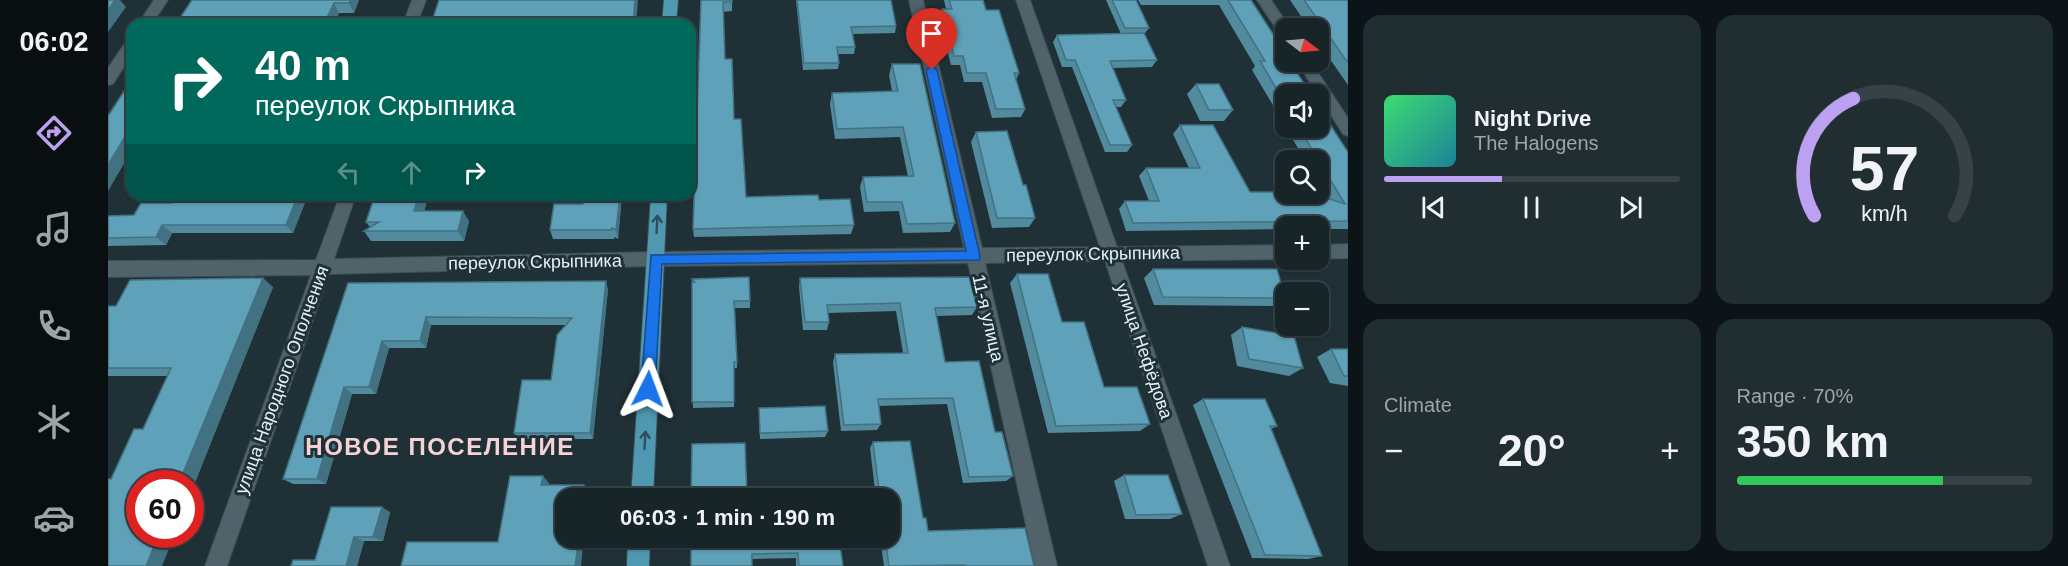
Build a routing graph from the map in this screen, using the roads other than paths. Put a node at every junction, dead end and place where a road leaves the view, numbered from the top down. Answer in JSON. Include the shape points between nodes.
{"nodes":[{"id":1,"x":161,"y":0,"type":"edge"},
{"id":2,"x":419,"y":0,"type":"edge"},
{"id":3,"x":670,"y":0,"type":"edge"},
{"id":4,"x":916,"y":0,"type":"edge"},
{"id":5,"x":1023,"y":0,"type":"edge"},
{"id":6,"x":1264,"y":0,"type":"edge"},
{"id":7,"x":149,"y":18,"type":"edge"},
{"id":8,"x":412,"y":18,"type":"edge"},
{"id":9,"x":669,"y":18,"type":"edge"},
{"id":10,"x":1276,"y":18,"type":"edge"},
{"id":11,"x":126,"y":52,"type":"edge"},
{"id":12,"x":1310,"y":72,"type":"edge"},
{"id":13,"x":108,"y":80,"type":"edge"},
{"id":14,"x":1348,"y":130,"type":"edge"},
{"id":15,"x":346,"y":201,"type":"edge"},
{"id":16,"x":659,"y":201,"type":"edge"},
{"id":17,"x":1348,"y":251,"type":"edge"},
{"id":18,"x":1275,"y":252,"type":"edge"},
{"id":19,"x":1329,"y":252,"type":"edge"},
{"id":20,"x":1110,"y":254,"type":"junction"},
{"id":21,"x":974,"y":256,"type":"junction"},
{"id":22,"x":656,"y":259,"type":"junction"},
{"id":23,"x":322,"y":267,"type":"junction"},
{"id":24,"x":108,"y":269,"type":"edge"},
{"id":25,"x":643,"y":488,"type":"edge"},
{"id":26,"x":639,"y":548,"type":"edge"},
{"id":27,"x":216,"y":566,"type":"edge"},
{"id":28,"x":638,"y":566,"type":"edge"},
{"id":29,"x":1046,"y":566,"type":"edge"},
{"id":30,"x":1219,"y":566,"type":"edge"}],
"edges":[{"from":1,"to":7,"type":"street"},
{"from":2,"to":8,"type":"street"},
{"from":3,"to":9,"type":"main road"},
{"from":4,"to":21,"type":"street","name":"11-я улица"},
{"from":5,"to":20,"type":"street","name":"улица Нефёдова"},
{"from":6,"to":10,"type":"street"},
{"from":11,"to":13,"type":"street"},
{"from":12,"to":14,"type":"street"},
{"from":15,"to":23,"type":"street","name":"улица Народного Ополчения"},
{"from":22,"to":16,"type":"main road","one_way":true},
{"from":17,"to":19,"type":"street"},
{"from":18,"to":20,"type":"street","name":"переулок Скрыпника"},
{"from":20,"to":21,"type":"street","name":"переулок Скрыпника"},
{"from":20,"to":30,"type":"street","name":"улица Нефёдова"},
{"from":21,"to":22,"type":"street","name":"переулок Скрыпника"},
{"from":21,"to":29,"type":"street","name":"11-я улица"},
{"from":22,"to":23,"type":"street","name":"переулок Скрыпника"},
{"from":25,"to":22,"type":"main road","one_way":true},
{"from":23,"to":24,"type":"street","name":"переулок Скрыпника"},
{"from":23,"to":27,"type":"street","name":"улица Народного Ополчения"},
{"from":26,"to":28,"type":"main road"}]}
